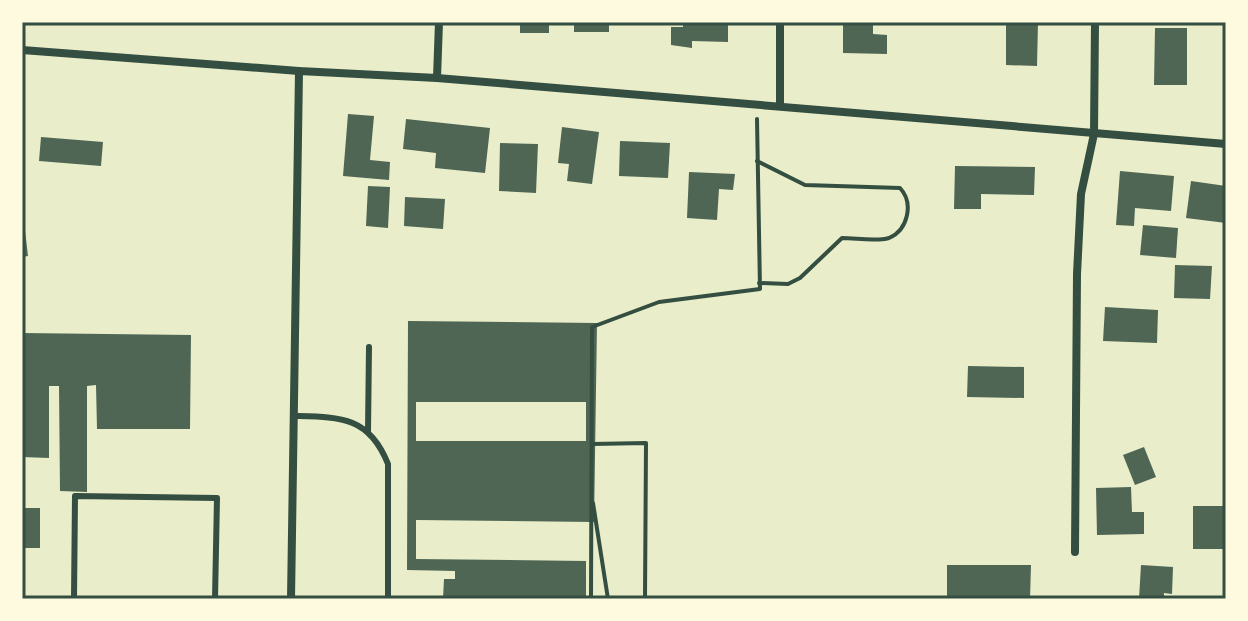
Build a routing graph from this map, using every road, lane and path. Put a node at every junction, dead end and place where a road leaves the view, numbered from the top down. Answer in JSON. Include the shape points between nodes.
{"nodes":[{"id":1,"x":439,"y":22,"type":"edge"},
{"id":2,"x":780,"y":22,"type":"edge"},
{"id":3,"x":1095,"y":22,"type":"edge"},
{"id":4,"x":22,"y":50,"type":"edge"},
{"id":5,"x":299,"y":71,"type":"junction"},
{"id":6,"x":437,"y":78,"type":"junction"},
{"id":7,"x":756,"y":104,"type":"junction"},
{"id":8,"x":780,"y":106,"type":"junction"},
{"id":9,"x":1094,"y":134,"type":"junction"},
{"id":10,"x":1226,"y":144,"type":"edge"},
{"id":11,"x":757,"y":161,"type":"junction"},
{"id":12,"x":759,"y":283,"type":"junction"},
{"id":13,"x":369,"y":347,"type":"dead end"},
{"id":14,"x":294,"y":416,"type":"junction"},
{"id":15,"x":368,"y":431,"type":"junction"},
{"id":16,"x":591,"y":444,"type":"junction"},
{"id":17,"x":591,"y":488,"type":"junction"},
{"id":18,"x":1075,"y":552,"type":"dead end"},
{"id":19,"x":22,"y":560,"type":"edge"},
{"id":20,"x":22,"y":570,"type":"edge"},
{"id":21,"x":74,"y":599,"type":"edge"},
{"id":22,"x":215,"y":599,"type":"edge"},
{"id":23,"x":291,"y":599,"type":"edge"},
{"id":24,"x":388,"y":599,"type":"edge"},
{"id":25,"x":591,"y":599,"type":"edge"},
{"id":26,"x":608,"y":599,"type":"edge"},
{"id":27,"x":645,"y":599,"type":"edge"}],
"edges":[{"from":1,"to":6,"type":"street"},
{"from":2,"to":8,"type":"street"},
{"from":3,"to":9,"type":"street"},
{"from":4,"to":5,"type":"street"},
{"from":5,"to":6,"type":"street"},
{"from":5,"to":14,"type":"street"},
{"from":6,"to":7,"type":"street"},
{"from":7,"to":8,"type":"street"},
{"from":7,"to":11,"type":"path"},
{"from":8,"to":9,"type":"street"},
{"from":9,"to":10,"type":"street"},
{"from":9,"to":18,"type":"street","via":[[1081,194],[1077,274]]},
{"from":11,"to":12,"type":"path"},
{"from":11,"to":12,"type":"path","via":[[805,185],[900,188],[908,215],[887,239],[842,238],[800,278],[788,284]]},
{"from":12,"to":16,"type":"path","via":[[760,289],[748,292],[659,302],[592,327]]},
{"from":13,"to":15,"type":"lane"},
{"from":14,"to":15,"type":"lane","via":[[332,417]]},
{"from":14,"to":23,"type":"street"},
{"from":15,"to":24,"type":"lane","via":[[388,464]]},
{"from":16,"to":17,"type":"path"},
{"from":16,"to":27,"type":"path","via":[[646,443]]},
{"from":17,"to":25,"type":"path"},
{"from":17,"to":26,"type":"path"},
{"from":19,"to":20,"type":"lane"},
{"from":21,"to":22,"type":"lane","via":[[75,496],[217,498]]}]}
